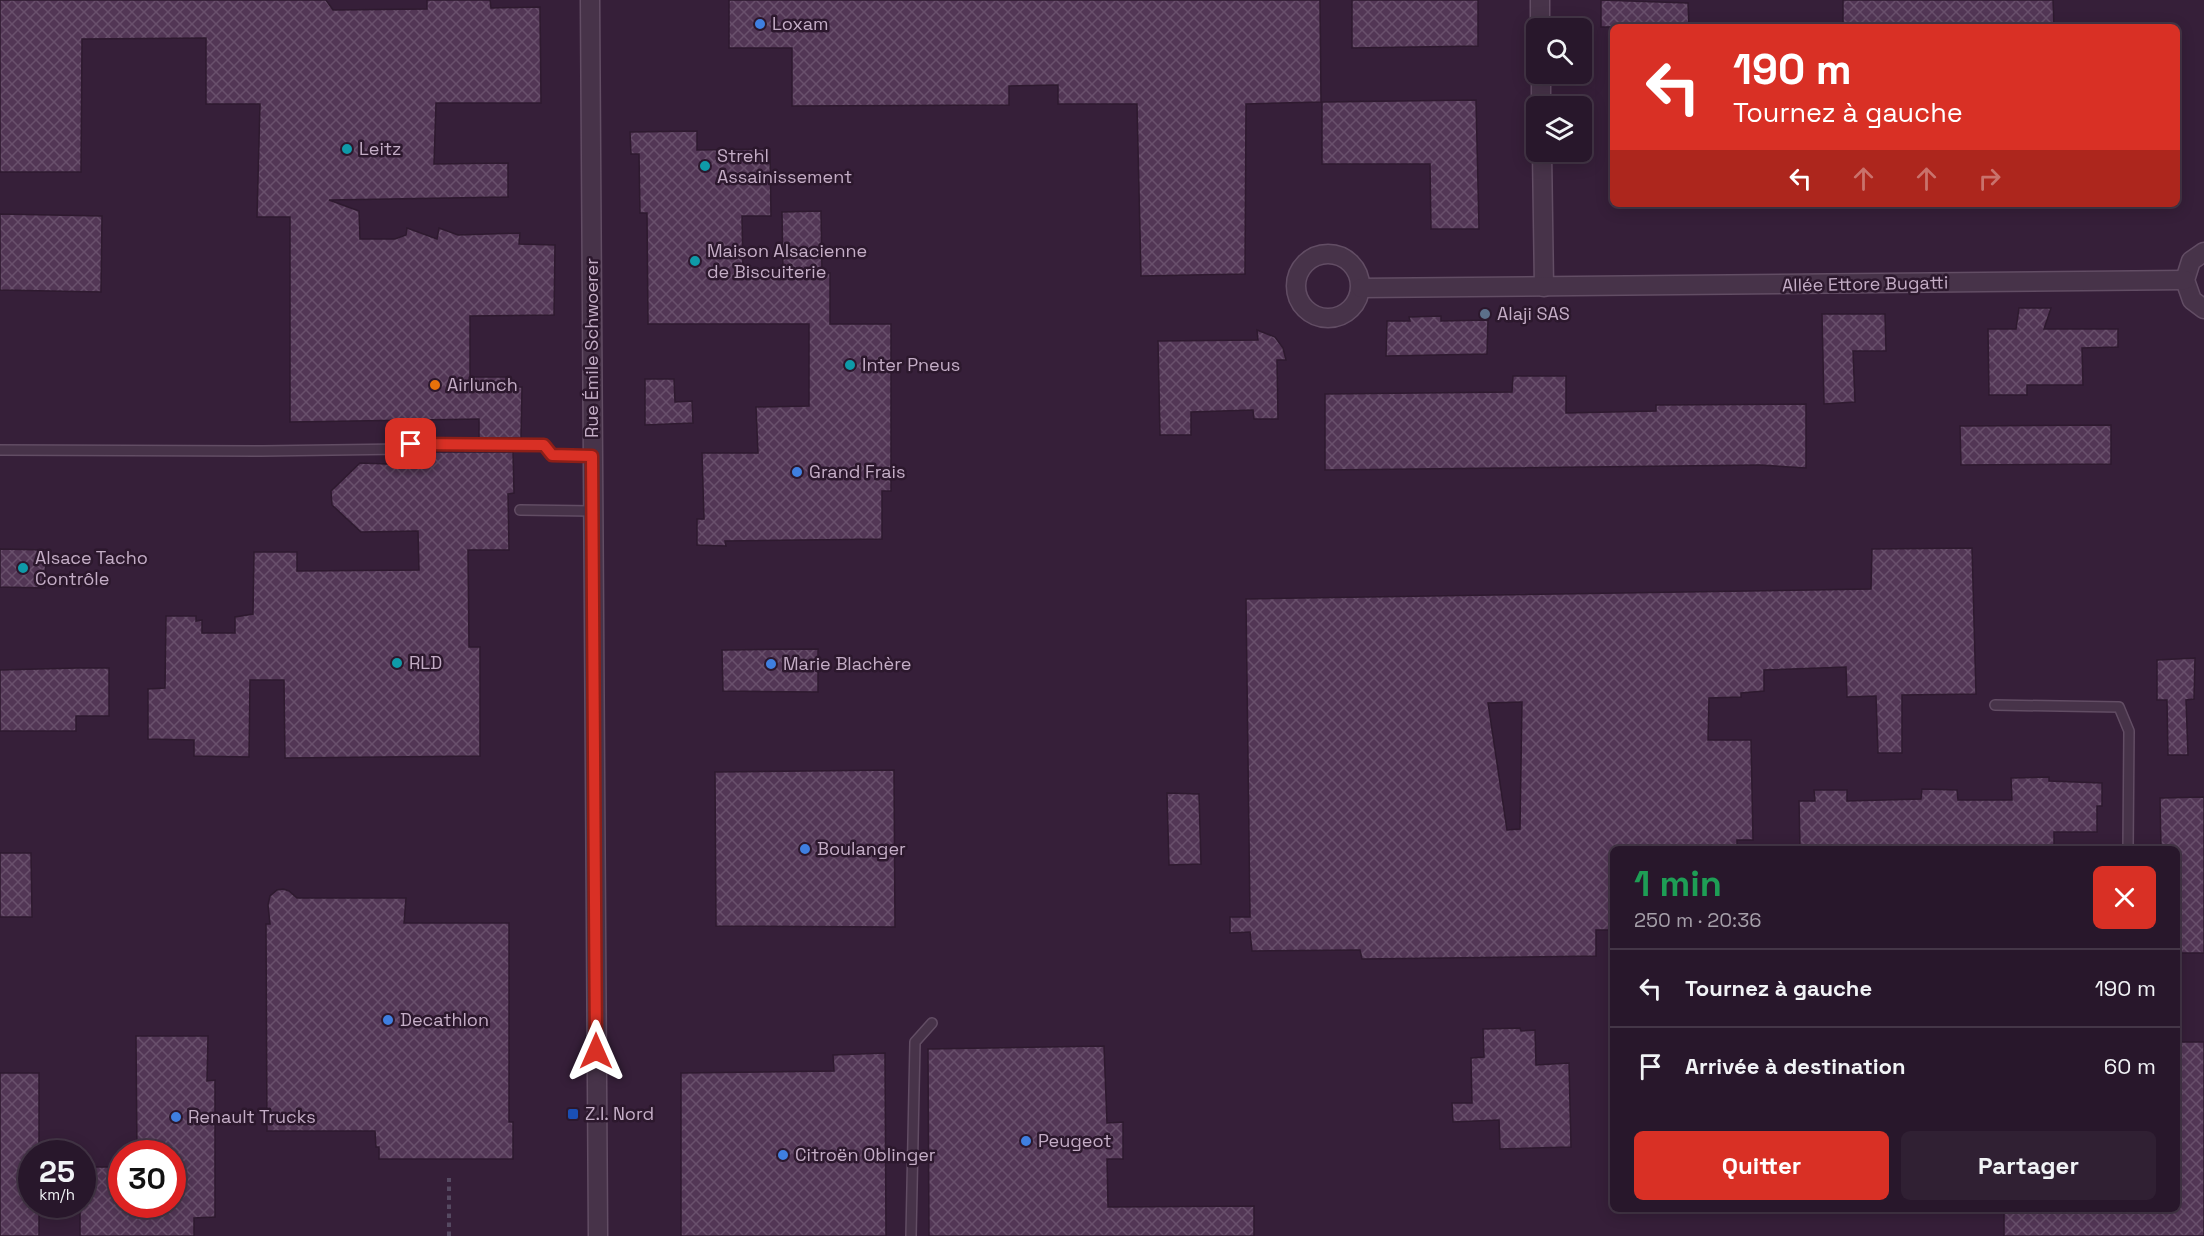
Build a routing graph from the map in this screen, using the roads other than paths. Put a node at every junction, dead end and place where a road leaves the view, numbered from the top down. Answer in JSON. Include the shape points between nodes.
{"nodes":[{"id":1,"x":590,"y":0,"type":"edge"},
{"id":2,"x":1540,"y":0,"type":"edge"},
{"id":3,"x":1540,"y":18,"type":"edge"},
{"id":4,"x":1542,"y":162,"type":"edge"},
{"id":5,"x":2204,"y":252,"type":"edge"},
{"id":6,"x":2185,"y":280,"type":"junction"},
{"id":7,"x":1544,"y":287,"type":"junction"},
{"id":8,"x":1361,"y":288,"type":"dead end"},
{"id":9,"x":2204,"y":309,"type":"edge"},
{"id":10,"x":0,"y":450,"type":"edge"},
{"id":11,"x":592,"y":456,"type":"junction"},
{"id":12,"x":520,"y":510,"type":"dead end"},
{"id":13,"x":593,"y":511,"type":"junction"},
{"id":14,"x":1995,"y":705,"type":"dead end"},
{"id":15,"x":2128,"y":846,"type":"edge"},
{"id":16,"x":932,"y":1023,"type":"dead end"},
{"id":17,"x":598,"y":1236,"type":"edge"},
{"id":18,"x":911,"y":1236,"type":"edge"}],
"edges":[{"from":1,"to":11,"type":"street","name":"Rue Émile Schwoerer"},
{"from":2,"to":3,"type":"street"},
{"from":4,"to":7,"type":"street"},
{"from":5,"to":6,"type":"street","via":[[2192,261]]},
{"from":6,"to":7,"type":"street","name":"Allée Ettore Bugatti"},
{"from":6,"to":9,"type":"street","via":[[2192,300]]},
{"from":7,"to":8,"type":"street","name":"Allée Ettore Bugatti"},
{"from":10,"to":11,"type":"lane","via":[[262,451],[404,449],[411,444],[544,445],[552,455]]},
{"from":11,"to":13,"type":"street","name":"Rue Émile Schwoerer"},
{"from":12,"to":13,"type":"lane"},
{"from":13,"to":17,"type":"street","name":"Rue Émile Schwoerer"},
{"from":14,"to":15,"type":"lane","via":[[2119,707],[2129,731]]},
{"from":16,"to":18,"type":"lane","via":[[915,1042]]}]}
